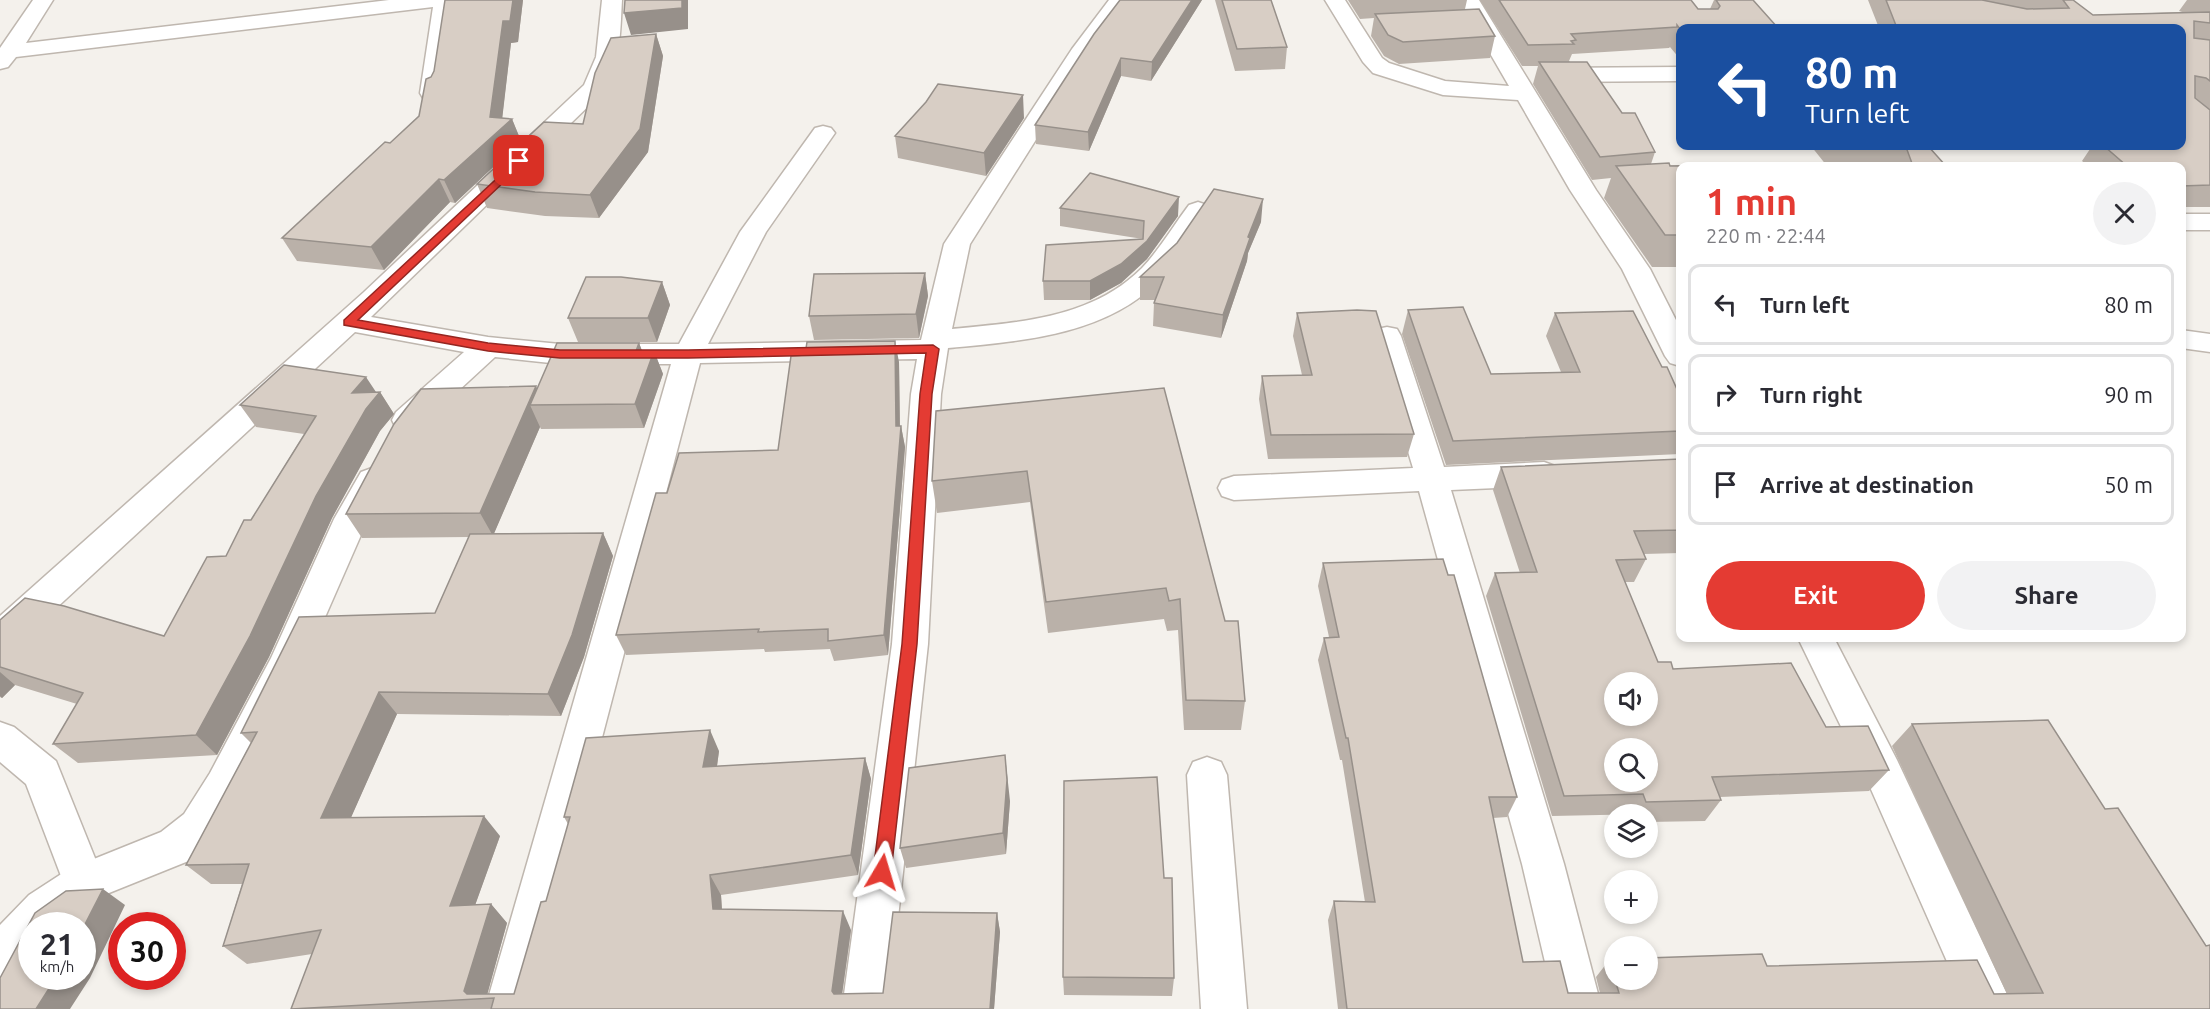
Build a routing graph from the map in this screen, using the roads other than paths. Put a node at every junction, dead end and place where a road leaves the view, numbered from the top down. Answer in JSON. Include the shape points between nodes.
{"nodes":[{"id":1,"x":43,"y":0,"type":"edge"},
{"id":2,"x":443,"y":0,"type":"edge"},
{"id":3,"x":612,"y":0,"type":"edge"},
{"id":4,"x":1120,"y":0,"type":"edge"},
{"id":5,"x":1335,"y":0,"type":"edge"},
{"id":6,"x":1470,"y":15,"type":"edge"},
{"id":7,"x":1376,"y":27,"type":"edge"},
{"id":8,"x":1352,"y":28,"type":"junction"},
{"id":9,"x":4,"y":49,"type":"edge"},
{"id":10,"x":1676,"y":74,"type":"edge"},
{"id":11,"x":1519,"y":85,"type":"junction"},
{"id":12,"x":430,"y":93,"type":"edge"},
{"id":13,"x":823,"y":133,"type":"dead end"},
{"id":14,"x":1198,"y":210,"type":"edge"},
{"id":15,"x":2186,"y":222,"type":"edge"},
{"id":16,"x":2210,"y":222,"type":"edge"},
{"id":17,"x":348,"y":322,"type":"junction"},
{"id":18,"x":1388,"y":336,"type":"dead end"},
{"id":19,"x":2186,"y":340,"type":"edge"},
{"id":20,"x":2210,"y":343,"type":"edge"},
{"id":21,"x":934,"y":344,"type":"junction"},
{"id":22,"x":488,"y":347,"type":"junction"},
{"id":23,"x":1676,"y":348,"type":"edge"},
{"id":24,"x":688,"y":354,"type":"junction"},
{"id":25,"x":1574,"y":473,"type":"edge"},
{"id":26,"x":1432,"y":479,"type":"junction"},
{"id":27,"x":1234,"y":488,"type":"dead end"},
{"id":28,"x":0,"y":638,"type":"edge"},
{"id":29,"x":1818,"y":642,"type":"edge"},
{"id":30,"x":0,"y":739,"type":"edge"},
{"id":31,"x":1207,"y":775,"type":"dead end"},
{"id":32,"x":84,"y":883,"type":"junction"},
{"id":33,"x":0,"y":957,"type":"edge"},
{"id":34,"x":508,"y":1009,"type":"edge"},
{"id":35,"x":865,"y":1009,"type":"edge"},
{"id":36,"x":1224,"y":1009,"type":"edge"},
{"id":37,"x":1579,"y":1009,"type":"edge"},
{"id":38,"x":1991,"y":1009,"type":"edge"}],
"edges":[{"from":1,"to":9,"type":"street"},
{"from":2,"to":9,"type":"street"},
{"from":2,"to":12,"type":"street"},
{"from":3,"to":17,"type":"street","via":[[607,63],[593,89]]},
{"from":4,"to":21,"type":"street","via":[[1083,49],[957,244]]},
{"from":5,"to":8,"type":"street"},
{"from":6,"to":11,"type":"street"},
{"from":7,"to":8,"type":"street"},
{"from":8,"to":11,"type":"street","via":[[1374,62],[1392,73],[1461,91]]},
{"from":10,"to":11,"type":"street"},
{"from":11,"to":23,"type":"street","via":[[1594,189]]},
{"from":13,"to":24,"type":"street","via":[[753,232]]},
{"from":14,"to":21,"type":"street","via":[[1149,277],[1106,309],[1047,325]]},
{"from":15,"to":16,"type":"street"},
{"from":17,"to":22,"type":"street"},
{"from":17,"to":28,"type":"street"},
{"from":18,"to":26,"type":"street"},
{"from":19,"to":20,"type":"street"},
{"from":21,"to":24,"type":"street"},
{"from":21,"to":35,"type":"street","via":[[926,394],[910,644]]},
{"from":22,"to":24,"type":"street","via":[[560,354]]},
{"from":22,"to":32,"type":"street","via":[[419,407],[393,440],[351,519],[287,663],[224,786],[198,827],[176,846]]},
{"from":24,"to":34,"type":"street"},
{"from":25,"to":26,"type":"street"},
{"from":26,"to":27,"type":"street"},
{"from":26,"to":37,"type":"street","via":[[1543,864]]},
{"from":29,"to":38,"type":"street","via":[[1883,772]]},
{"from":30,"to":32,"type":"street","via":[[42,773]]},
{"from":31,"to":36,"type":"street"},
{"from":32,"to":33,"type":"street","via":[[44,910]]}]}
